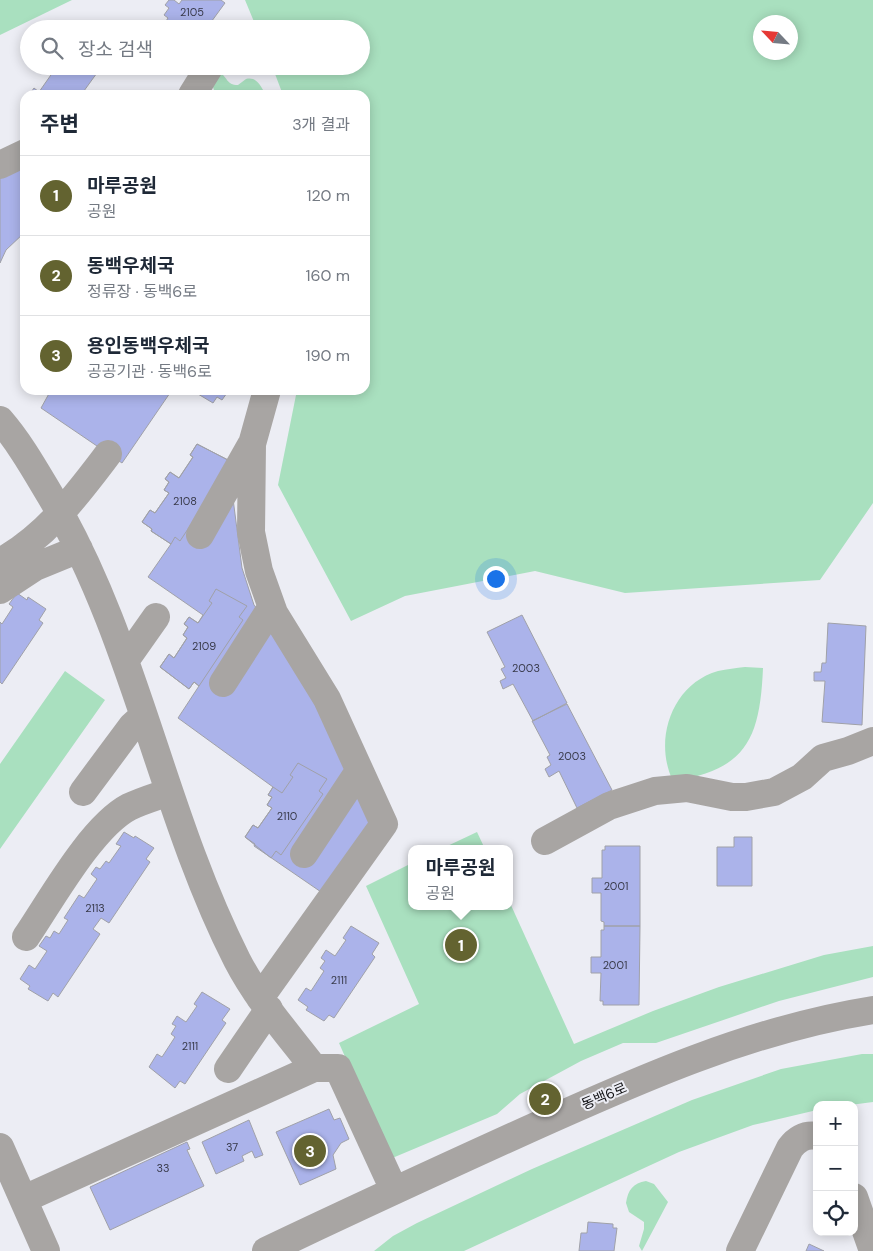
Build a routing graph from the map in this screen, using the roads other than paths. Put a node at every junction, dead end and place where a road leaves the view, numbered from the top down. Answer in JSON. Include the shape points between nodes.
{"nodes":[{"id":1,"x":204,"y":75,"type":"edge"},
{"id":2,"x":195,"y":90,"type":"edge"},
{"id":3,"x":20,"y":155,"type":"edge"},
{"id":4,"x":0,"y":165,"type":"edge"},
{"id":5,"x":266,"y":395,"type":"edge"},
{"id":6,"x":5,"y":432,"type":"edge"},
{"id":7,"x":252,"y":444,"type":"junction"},
{"id":8,"x":108,"y":454,"type":"dead end"},
{"id":9,"x":62,"y":514,"type":"junction"},
{"id":10,"x":200,"y":536,"type":"dead end"},
{"id":11,"x":79,"y":549,"type":"junction"},
{"id":12,"x":0,"y":562,"type":"edge"},
{"id":13,"x":0,"y":590,"type":"edge"},
{"id":14,"x":272,"y":608,"type":"junction"},
{"id":15,"x":156,"y":617,"type":"dead end"},
{"id":16,"x":126,"y":661,"type":"junction"},
{"id":17,"x":223,"y":683,"type":"dead end"},
{"id":18,"x":143,"y":716,"type":"junction"},
{"id":19,"x":873,"y":741,"type":"edge"},
{"id":20,"x":359,"y":771,"type":"junction"},
{"id":21,"x":83,"y":792,"type":"dead end"},
{"id":22,"x":168,"y":792,"type":"junction"},
{"id":23,"x":546,"y":841,"type":"dead end"},
{"id":24,"x":304,"y":854,"type":"dead end"},
{"id":25,"x":26,"y":937,"type":"dead end"},
{"id":26,"x":264,"y":1003,"type":"junction"},
{"id":27,"x":873,"y":1010,"type":"edge"},
{"id":28,"x":314,"y":1068,"type":"junction"},
{"id":29,"x":228,"y":1070,"type":"dead end"},
{"id":30,"x":813,"y":1136,"type":"edge"},
{"id":31,"x":0,"y":1147,"type":"edge"},
{"id":32,"x":394,"y":1190,"type":"junction"},
{"id":33,"x":24,"y":1199,"type":"junction"},
{"id":34,"x":858,"y":1209,"type":"edge"},
{"id":35,"x":46,"y":1251,"type":"edge"},
{"id":36,"x":266,"y":1251,"type":"edge"},
{"id":37,"x":740,"y":1251,"type":"edge"},
{"id":38,"x":873,"y":1251,"type":"edge"}],
"edges":[{"from":1,"to":2,"type":"street"},
{"from":3,"to":4,"type":"street"},
{"from":5,"to":7,"type":"street"},
{"from":6,"to":9,"type":"street"},
{"from":7,"to":10,"type":"street"},
{"from":7,"to":14,"type":"street","via":[[253,549]]},
{"from":8,"to":9,"type":"street"},
{"from":9,"to":11,"type":"street"},
{"from":9,"to":12,"type":"street"},
{"from":11,"to":13,"type":"street","via":[[35,567]]},
{"from":11,"to":16,"type":"street"},
{"from":14,"to":17,"type":"street"},
{"from":14,"to":20,"type":"street","via":[[327,699]]},
{"from":15,"to":16,"type":"street"},
{"from":16,"to":18,"type":"street"},
{"from":18,"to":21,"type":"street"},
{"from":18,"to":22,"type":"street"},
{"from":19,"to":23,"type":"street","via":[[823,758],[802,777],[774,792],[732,798],[687,788],[655,791],[609,806]]},
{"from":20,"to":24,"type":"street"},
{"from":20,"to":26,"type":"street","via":[[384,824]]},
{"from":22,"to":25,"type":"street","via":[[114,817],[87,847]]},
{"from":22,"to":26,"type":"street","via":[[224,932],[238,962]]},
{"from":26,"to":28,"type":"street"},
{"from":26,"to":29,"type":"street"},
{"from":27,"to":32,"type":"street","name":"동백6로","via":[[763,1035],[682,1063]]},
{"from":28,"to":32,"type":"street","via":[[338,1068]]},
{"from":28,"to":33,"type":"street"},
{"from":30,"to":37,"type":"street","via":[[796,1141],[790,1148]]},
{"from":31,"to":33,"type":"street"},
{"from":32,"to":36,"type":"street","name":"동백6로"},
{"from":33,"to":35,"type":"street"},
{"from":34,"to":38,"type":"street"}]}
